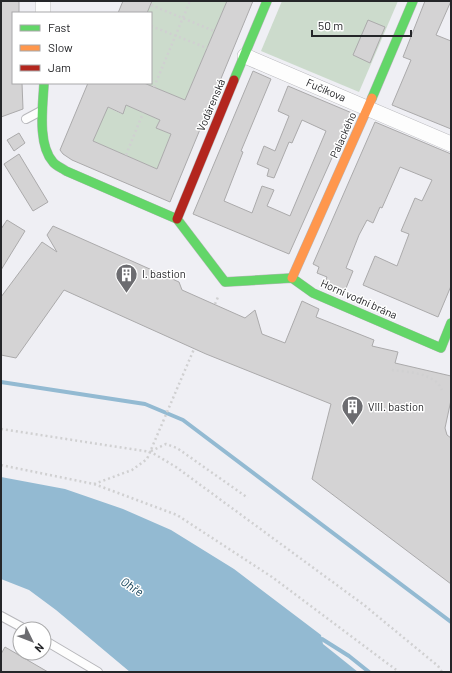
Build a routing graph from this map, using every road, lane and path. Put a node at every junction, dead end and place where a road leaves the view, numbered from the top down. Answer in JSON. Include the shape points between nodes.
{"nodes":[{"id":1,"x":43,"y":1,"type":"edge"},
{"id":2,"x":190,"y":1,"type":"edge"},
{"id":3,"x":267,"y":1,"type":"edge"},
{"id":4,"x":413,"y":1,"type":"edge"},
{"id":5,"x":150,"y":5,"type":"dead end"},
{"id":6,"x":43,"y":12,"type":"edge"},
{"id":7,"x":183,"y":18,"type":"junction"},
{"id":8,"x":152,"y":26,"type":"edge"},
{"id":9,"x":214,"y":31,"type":"dead end"},
{"id":10,"x":176,"y":36,"type":"junction"},
{"id":11,"x":207,"y":48,"type":"dead end"},
{"id":12,"x":245,"y":56,"type":"junction"},
{"id":13,"x":44,"y":84,"type":"edge"},
{"id":14,"x":154,"y":87,"type":"dead end"},
{"id":15,"x":368,"y":108,"type":"junction"},
{"id":16,"x":44,"y":110,"type":"junction"},
{"id":17,"x":143,"y":112,"type":"dead end"},
{"id":18,"x":26,"y":119,"type":"dead end"},
{"id":19,"x":451,"y":144,"type":"edge"},
{"id":20,"x":126,"y":155,"type":"dead end"},
{"id":21,"x":177,"y":219,"type":"junction"},
{"id":22,"x":292,"y":278,"type":"junction"},
{"id":23,"x":451,"y":323,"type":"edge"},
{"id":24,"x":194,"y":349,"type":"dead end"},
{"id":25,"x":392,"y":370,"type":"dead end"},
{"id":26,"x":442,"y":390,"type":"dead end"},
{"id":27,"x":1,"y":429,"type":"edge"},
{"id":28,"x":151,"y":452,"type":"junction"},
{"id":29,"x":1,"y":465,"type":"edge"},
{"id":30,"x":94,"y":484,"type":"junction"},
{"id":31,"x":248,"y":498,"type":"dead end"},
{"id":32,"x":1,"y":616,"type":"edge"},
{"id":33,"x":12,"y":622,"type":"edge"},
{"id":34,"x":52,"y":645,"type":"edge"},
{"id":35,"x":98,"y":672,"type":"edge"},
{"id":36,"x":399,"y":672,"type":"edge"},
{"id":37,"x":442,"y":672,"type":"edge"}],
"edges":[{"from":1,"to":6,"type":"street"},
{"from":2,"to":7,"type":"path"},
{"from":3,"to":12,"type":"street","name":"Vodárenská"},
{"from":4,"to":15,"type":"street","name":"Palackého"},
{"from":5,"to":7,"type":"path"},
{"from":7,"to":9,"type":"path"},
{"from":7,"to":10,"type":"path"},
{"from":8,"to":10,"type":"path"},
{"from":10,"to":11,"type":"path"},
{"from":10,"to":14,"type":"path"},
{"from":12,"to":15,"type":"street","name":"Fučíkova"},
{"from":12,"to":21,"type":"street","name":"Vodárenská"},
{"from":13,"to":16,"type":"street"},
{"from":15,"to":19,"type":"street","name":"Fučíkova"},
{"from":15,"to":22,"type":"street","name":"Palackého"},
{"from":16,"to":18,"type":"lane"},
{"from":16,"to":21,"type":"street","via":[[43,137],[53,162],[66,171]]},
{"from":17,"to":20,"type":"path"},
{"from":21,"to":22,"type":"street","via":[[225,282]]},
{"from":22,"to":23,"type":"street","name":"Horní vodní brána","via":[[313,293],[441,348]]},
{"from":24,"to":28,"type":"path"},
{"from":25,"to":26,"type":"path","via":[[434,379]]},
{"from":27,"to":28,"type":"path"},
{"from":28,"to":30,"type":"path","via":[[147,459],[132,470]]},
{"from":28,"to":31,"type":"path","via":[[166,444],[177,448]]},
{"from":28,"to":37,"type":"path","via":[[176,467],[364,605]]},
{"from":29,"to":30,"type":"path"},
{"from":30,"to":36,"type":"path","via":[[177,515],[272,578]]},
{"from":32,"to":33,"type":"lane"},
{"from":34,"to":35,"type":"lane"}]}
